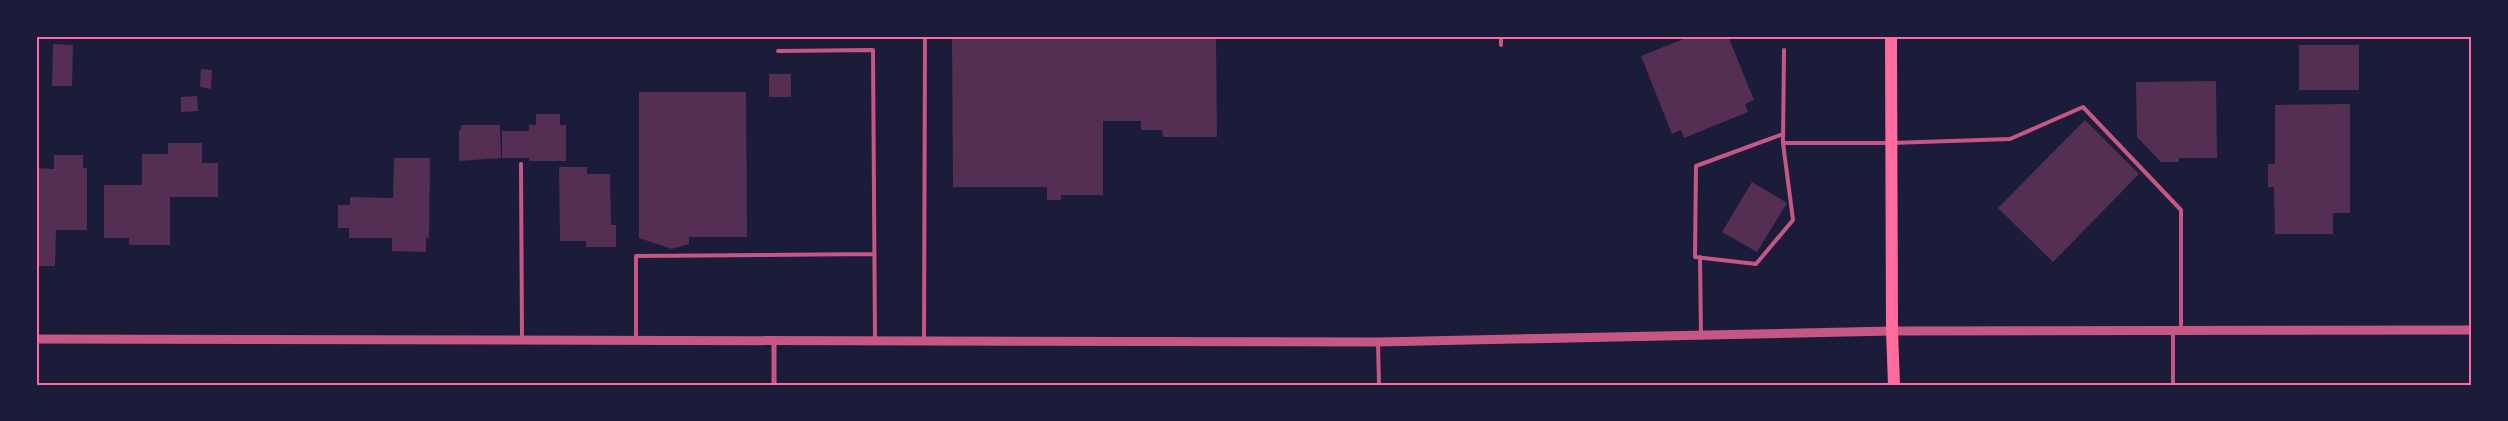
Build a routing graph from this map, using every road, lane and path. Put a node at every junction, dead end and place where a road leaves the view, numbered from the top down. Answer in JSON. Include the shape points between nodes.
{"nodes":[{"id":1,"x":925,"y":36,"type":"edge"},
{"id":2,"x":1501,"y":36,"type":"edge"},
{"id":3,"x":1891,"y":36,"type":"edge"},
{"id":4,"x":1501,"y":45,"type":"dead end"},
{"id":5,"x":1784,"y":50,"type":"dead end"},
{"id":6,"x":778,"y":51,"type":"dead end"},
{"id":7,"x":1783,"y":134,"type":"junction"},
{"id":8,"x":1783,"y":143,"type":"junction"},
{"id":9,"x":1891,"y":143,"type":"junction"},
{"id":10,"x":521,"y":164,"type":"dead end"},
{"id":11,"x":874,"y":254,"type":"junction"},
{"id":12,"x":1700,"y":257,"type":"junction"},
{"id":13,"x":2472,"y":330,"type":"edge"},
{"id":14,"x":1892,"y":331,"type":"junction"},
{"id":15,"x":2177,"y":331,"type":"junction"},
{"id":16,"x":1701,"y":335,"type":"junction"},
{"id":17,"x":36,"y":339,"type":"edge"},
{"id":18,"x":522,"y":340,"type":"junction"},
{"id":19,"x":636,"y":340,"type":"junction"},
{"id":20,"x":774,"y":341,"type":"junction"},
{"id":21,"x":875,"y":341,"type":"junction"},
{"id":22,"x":924,"y":341,"type":"junction"},
{"id":23,"x":1378,"y":342,"type":"junction"},
{"id":24,"x":774,"y":385,"type":"edge"},
{"id":25,"x":1379,"y":385,"type":"edge"},
{"id":26,"x":1894,"y":385,"type":"edge"},
{"id":27,"x":2173,"y":385,"type":"edge"}],
"edges":[{"from":1,"to":22,"type":"lane"},
{"from":2,"to":4,"type":"lane"},
{"from":3,"to":9,"type":"main road"},
{"from":5,"to":7,"type":"lane"},
{"from":6,"to":11,"type":"lane","via":[[874,50]]},
{"from":7,"to":8,"type":"lane"},
{"from":7,"to":12,"type":"lane","via":[[1696,166],[1695,257]]},
{"from":8,"to":9,"type":"lane"},
{"from":8,"to":12,"type":"lane","via":[[1793,220],[1756,264]]},
{"from":9,"to":14,"type":"main road"},
{"from":9,"to":15,"type":"lane","via":[[2010,139],[2083,107],[2181,210]]},
{"from":10,"to":18,"type":"lane"},
{"from":11,"to":19,"type":"lane","via":[[636,256]]},
{"from":11,"to":21,"type":"lane"},
{"from":12,"to":16,"type":"lane"},
{"from":13,"to":15,"type":"street"},
{"from":14,"to":15,"type":"street"},
{"from":14,"to":16,"type":"street"},
{"from":14,"to":26,"type":"main road"},
{"from":15,"to":27,"type":"lane"},
{"from":16,"to":23,"type":"street"},
{"from":17,"to":18,"type":"street"},
{"from":18,"to":19,"type":"street"},
{"from":19,"to":20,"type":"street"},
{"from":20,"to":21,"type":"street"},
{"from":20,"to":24,"type":"street"},
{"from":21,"to":22,"type":"street"},
{"from":22,"to":23,"type":"street"},
{"from":23,"to":25,"type":"lane"}]}
